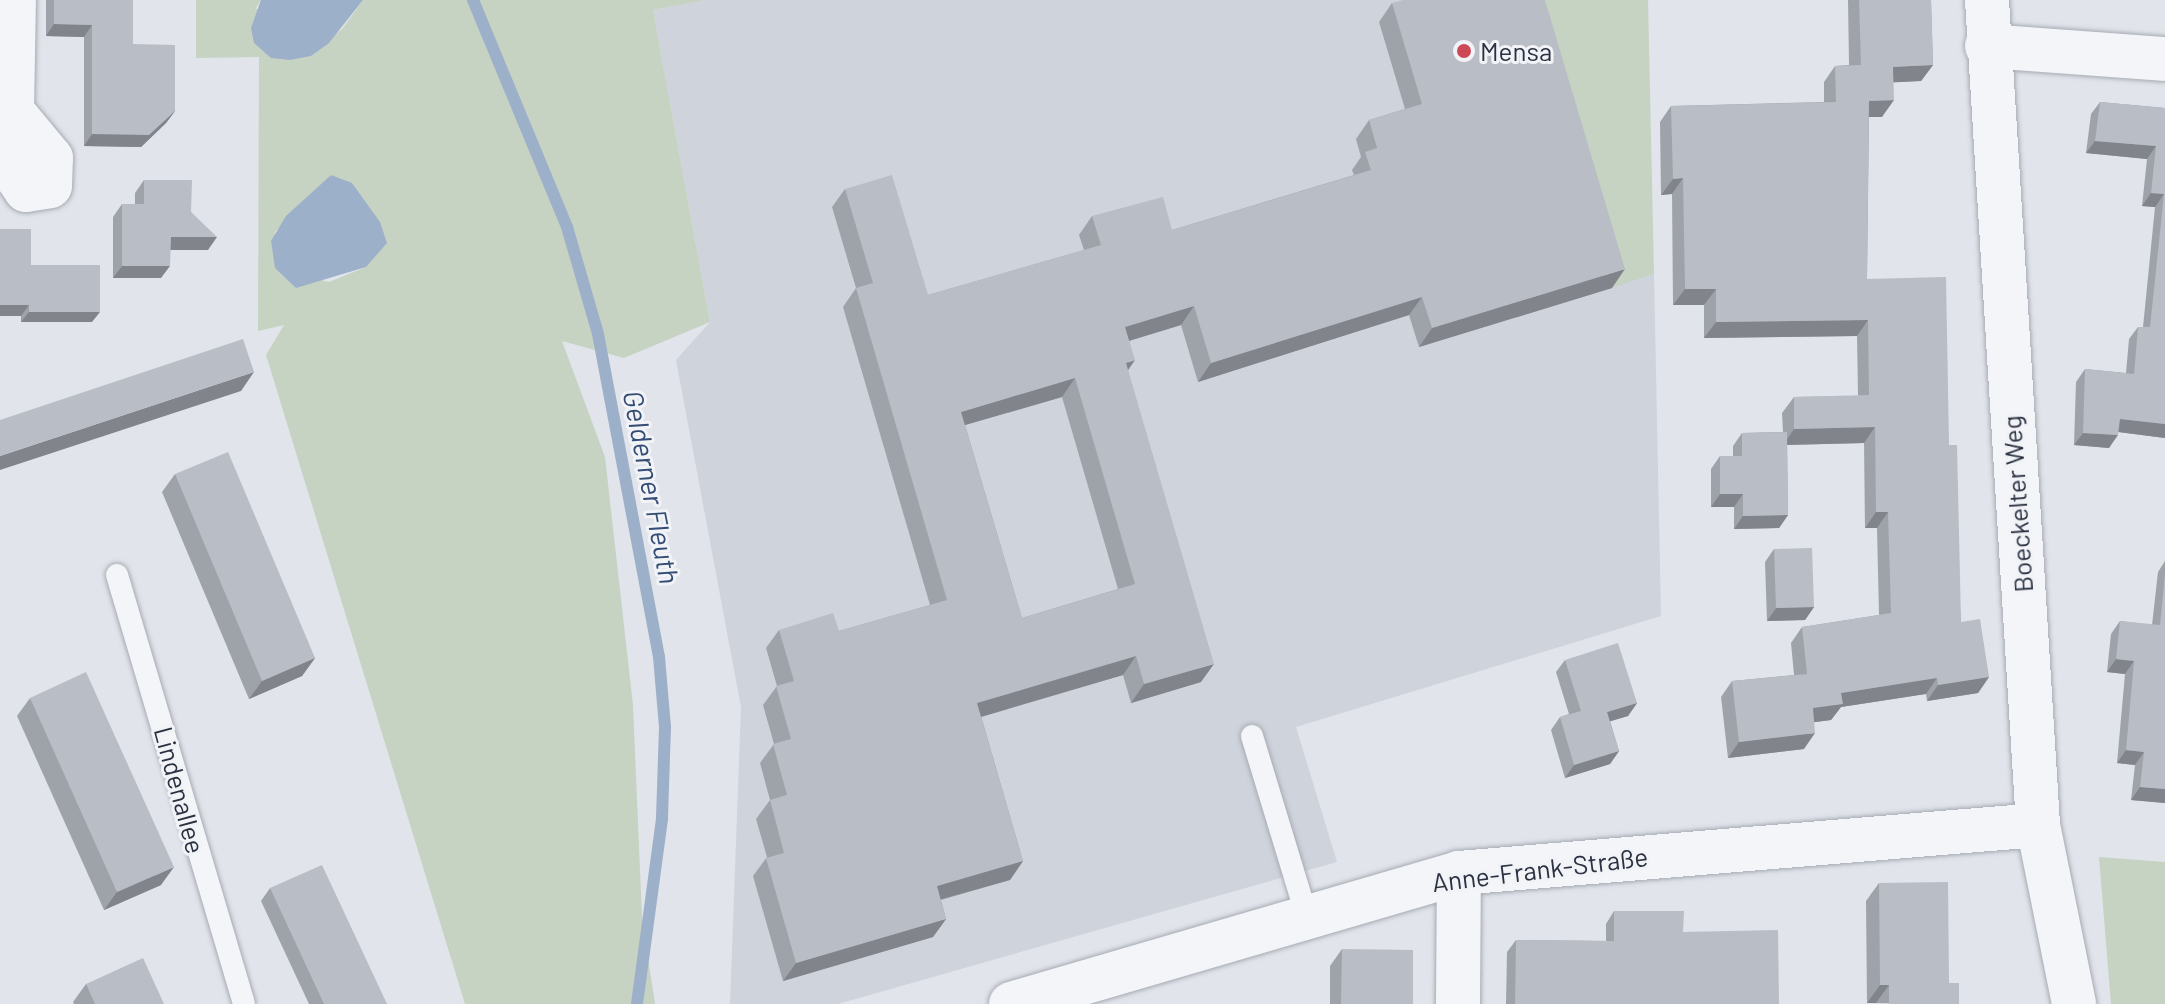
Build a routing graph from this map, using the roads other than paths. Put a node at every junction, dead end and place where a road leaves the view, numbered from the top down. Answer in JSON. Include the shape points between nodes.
{"nodes":[{"id":1,"x":14,"y":0,"type":"edge"},
{"id":2,"x":1987,"y":0,"type":"edge"},
{"id":3,"x":1987,"y":46,"type":"junction"},
{"id":4,"x":2165,"y":59,"type":"edge"},
{"id":5,"x":6,"y":111,"type":"edge"},
{"id":6,"x":0,"y":152,"type":"edge"},
{"id":7,"x":117,"y":575,"type":"dead end"},
{"id":8,"x":1252,"y":736,"type":"dead end"},
{"id":9,"x":2038,"y":825,"type":"junction"},
{"id":10,"x":1459,"y":873,"type":"junction"},
{"id":11,"x":1306,"y":914,"type":"junction"},
{"id":12,"x":244,"y":1004,"type":"edge"},
{"id":13,"x":1011,"y":1004,"type":"edge"},
{"id":14,"x":1458,"y":1004,"type":"edge"},
{"id":15,"x":2074,"y":1004,"type":"edge"}],
"edges":[{"from":1,"to":5,"type":"street"},
{"from":2,"to":3,"type":"street","name":"Boeckelter Weg"},
{"from":3,"to":4,"type":"street"},
{"from":3,"to":9,"type":"street","name":"Boeckelter Weg"},
{"from":5,"to":6,"type":"street","via":[[51,158],[50,186],[26,190]]},
{"from":7,"to":12,"type":"lane","name":"Lindenallee"},
{"from":8,"to":11,"type":"lane"},
{"from":9,"to":10,"type":"street","name":"Anne-Frank-Straße"},
{"from":9,"to":15,"type":"street","name":"Boeckelter Weg"},
{"from":10,"to":11,"type":"street","name":"Anne-Frank-Straße"},
{"from":10,"to":14,"type":"street"},
{"from":11,"to":13,"type":"street","name":"Anne-Frank-Straße"}]}
